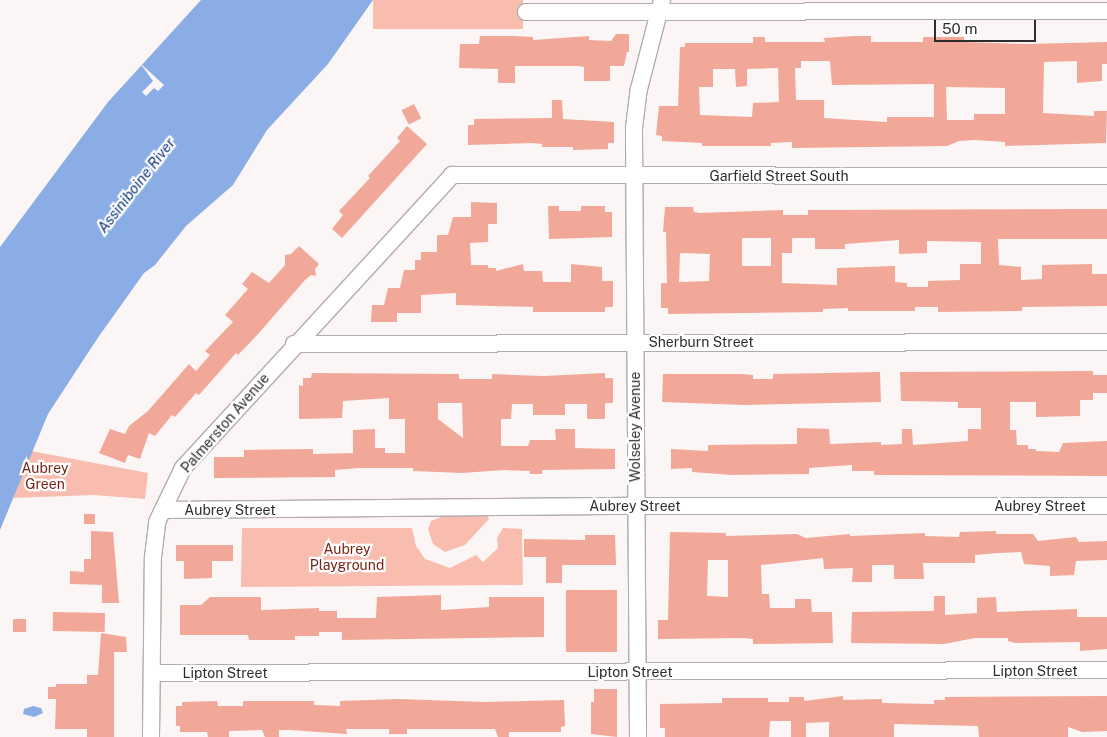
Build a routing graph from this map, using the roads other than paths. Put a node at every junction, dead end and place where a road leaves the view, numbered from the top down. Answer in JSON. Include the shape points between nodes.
{"nodes":[{"id":1,"x":661,"y":6,"type":"edge"},
{"id":2,"x":1107,"y":11,"type":"edge"},
{"id":3,"x":526,"y":12,"type":"dead end"},
{"id":4,"x":452,"y":175,"type":"joint"},
{"id":5,"x":634,"y":176,"type":"junction"},
{"id":6,"x":1107,"y":176,"type":"edge"},
{"id":7,"x":634,"y":342,"type":"junction"},
{"id":8,"x":1107,"y":342,"type":"edge"},
{"id":9,"x":294,"y":344,"type":"junction"},
{"id":10,"x":636,"y":506,"type":"junction"},
{"id":11,"x":1107,"y":506,"type":"edge"},
{"id":12,"x":163,"y":510,"type":"junction"},
{"id":13,"x":1107,"y":670,"type":"edge"},
{"id":14,"x":637,"y":672,"type":"junction"},
{"id":15,"x":153,"y":674,"type":"junction"},
{"id":16,"x":151,"y":737,"type":"edge"},
{"id":17,"x":638,"y":737,"type":"edge"}],
"edges":[{"from":1,"to":2,"type":"street"},
{"from":1,"to":3,"type":"street"},
{"from":1,"to":5,"type":"street","name":"Wolseley Avenue","via":[[639,89],[634,128]]},
{"from":4,"to":5,"type":"street","name":"Garfield Street South"},
{"from":4,"to":9,"type":"street","name":"Palmerston Avenue"},
{"from":5,"to":6,"type":"street","name":"Garfield Street South"},
{"from":5,"to":7,"type":"street","name":"Wolseley Avenue"},
{"from":7,"to":8,"type":"street","name":"Sherburn Street"},
{"from":7,"to":9,"type":"street","name":"Sherburn Street"},
{"from":7,"to":10,"type":"street","name":"Wolseley Avenue"},
{"from":9,"to":12,"type":"street","name":"Palmerston Avenue","via":[[183,468]]},
{"from":10,"to":11,"type":"street","name":"Aubrey Street"},
{"from":10,"to":12,"type":"street","name":"Aubrey Street"},
{"from":10,"to":14,"type":"street","name":"Wolseley Avenue"},
{"from":12,"to":15,"type":"street","name":"Palmerston Avenue","via":[[157,522],[153,558]]},
{"from":13,"to":14,"type":"street","name":"Lipton Street"},
{"from":14,"to":15,"type":"street","name":"Lipton Street"},
{"from":14,"to":17,"type":"street","name":"Wolseley Avenue"},
{"from":15,"to":16,"type":"street","name":"Palmerston Avenue"}]}
